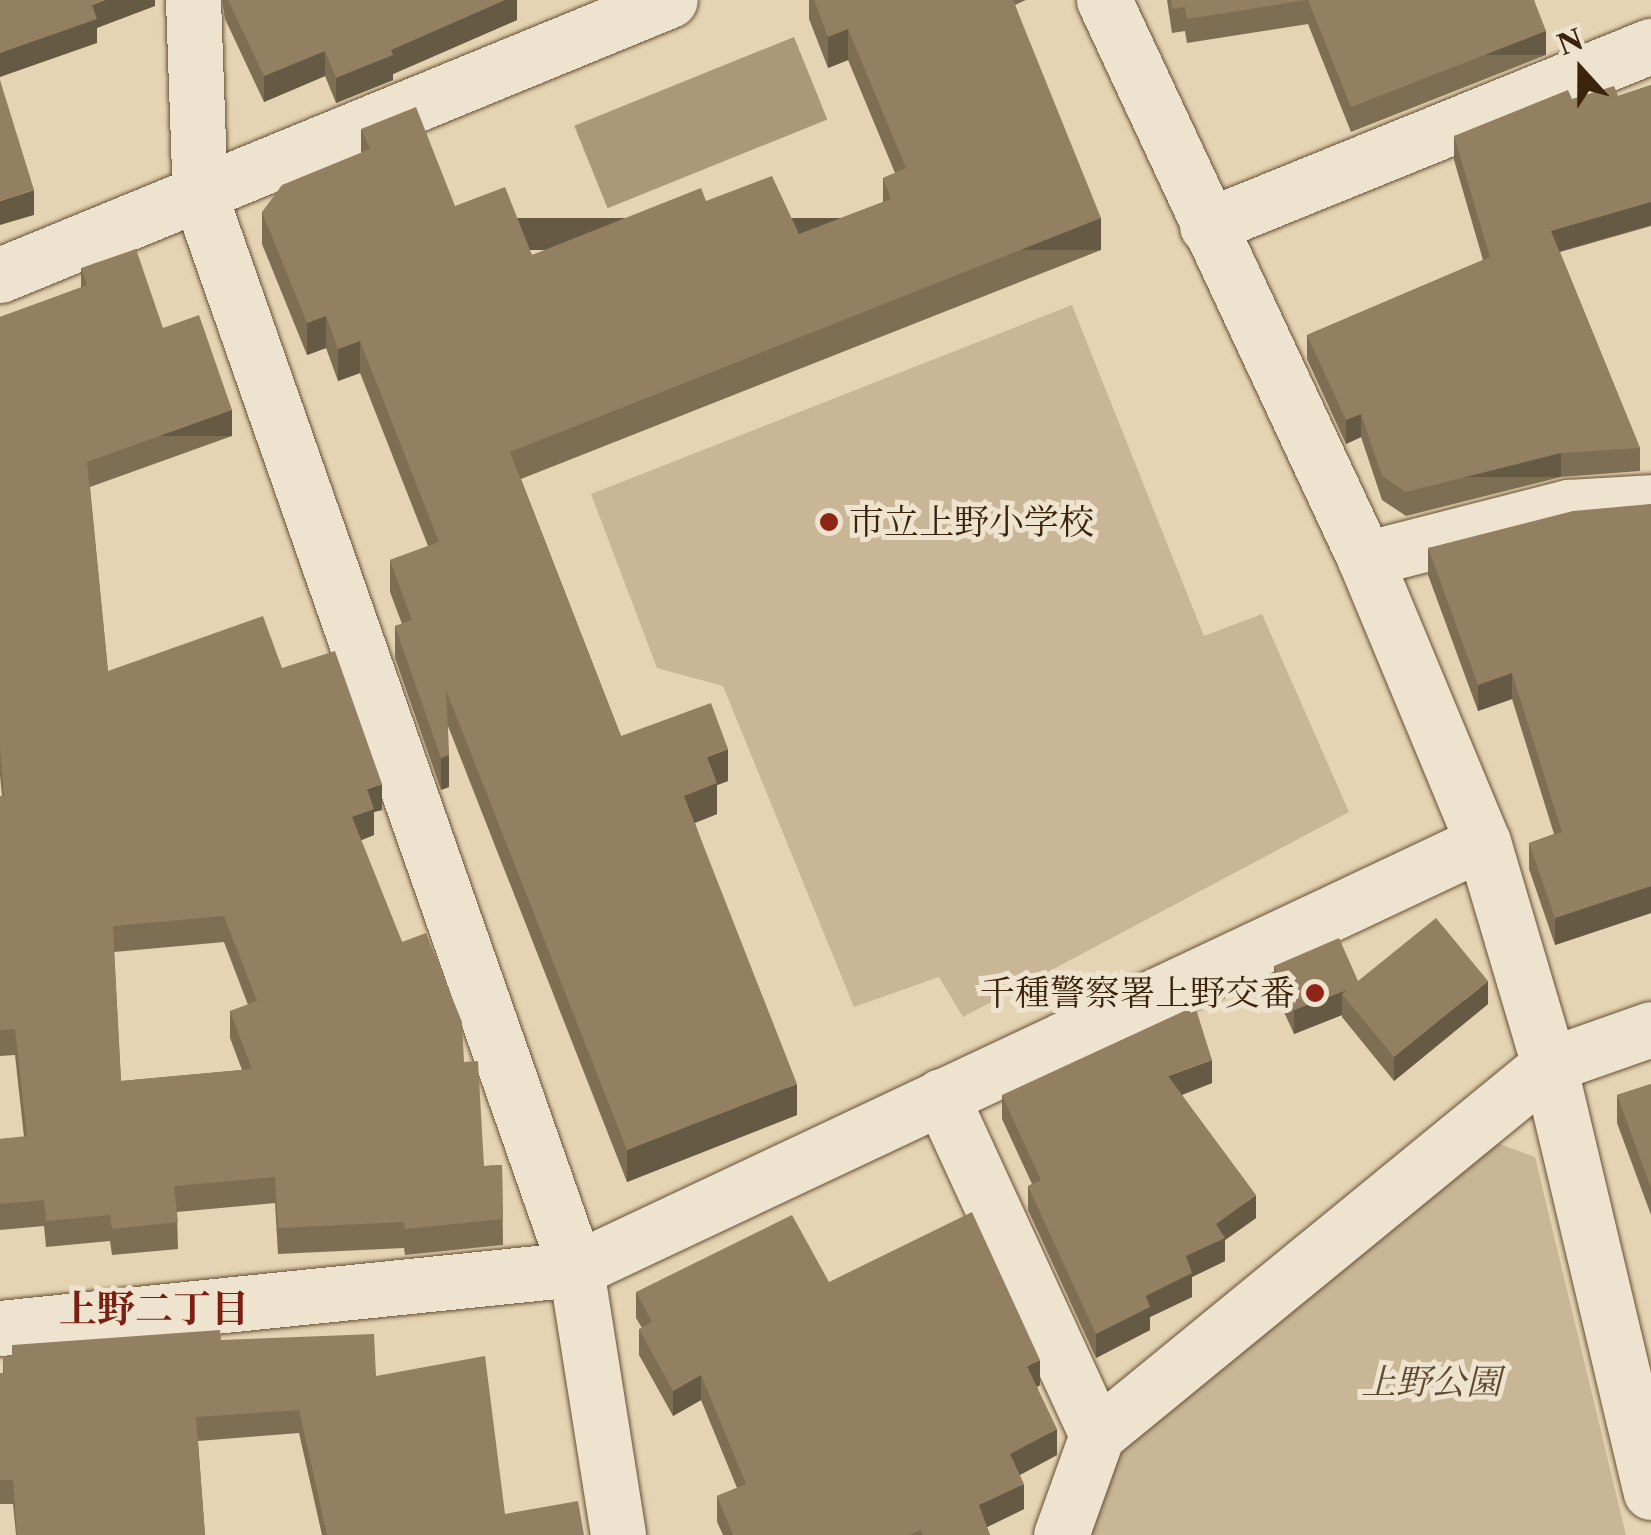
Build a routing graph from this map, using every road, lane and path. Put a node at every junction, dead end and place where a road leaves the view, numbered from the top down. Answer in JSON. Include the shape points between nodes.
{"nodes":[{"id":1,"x":193,"y":0,"type":"edge"},
{"id":2,"x":670,"y":0,"type":"edge"},
{"id":3,"x":1104,"y":0,"type":"edge"},
{"id":4,"x":1651,"y":46,"type":"edge"},
{"id":5,"x":200,"y":196,"type":"junction"},
{"id":6,"x":1208,"y":226,"type":"junction"},
{"id":7,"x":0,"y":276,"type":"edge"},
{"id":8,"x":1651,"y":502,"type":"edge"},
{"id":9,"x":1365,"y":559,"type":"junction"},
{"id":10,"x":1483,"y":842,"type":"junction"},
{"id":11,"x":1651,"y":1029,"type":"edge"},
{"id":12,"x":1549,"y":1065,"type":"junction"},
{"id":13,"x":942,"y":1096,"type":"junction"},
{"id":14,"x":576,"y":1269,"type":"junction"},
{"id":15,"x":0,"y":1328,"type":"edge"},
{"id":16,"x":1097,"y":1436,"type":"junction"},
{"id":17,"x":1648,"y":1466,"type":"edge"},
{"id":18,"x":618,"y":1535,"type":"edge"},
{"id":19,"x":1061,"y":1535,"type":"edge"}],
"edges":[{"from":1,"to":5,"type":"street"},
{"from":2,"to":5,"type":"street"},
{"from":3,"to":6,"type":"street"},
{"from":4,"to":6,"type":"street"},
{"from":5,"to":7,"type":"street"},
{"from":5,"to":14,"type":"street"},
{"from":6,"to":9,"type":"street"},
{"from":8,"to":9,"type":"street","via":[[1568,507]]},
{"from":9,"to":10,"type":"street"},
{"from":10,"to":12,"type":"street"},
{"from":10,"to":13,"type":"street"},
{"from":11,"to":12,"type":"street"},
{"from":12,"to":16,"type":"street"},
{"from":12,"to":17,"type":"street"},
{"from":13,"to":14,"type":"street"},
{"from":13,"to":16,"type":"street"},
{"from":14,"to":15,"type":"street"},
{"from":14,"to":18,"type":"street"},
{"from":16,"to":19,"type":"street"}]}
